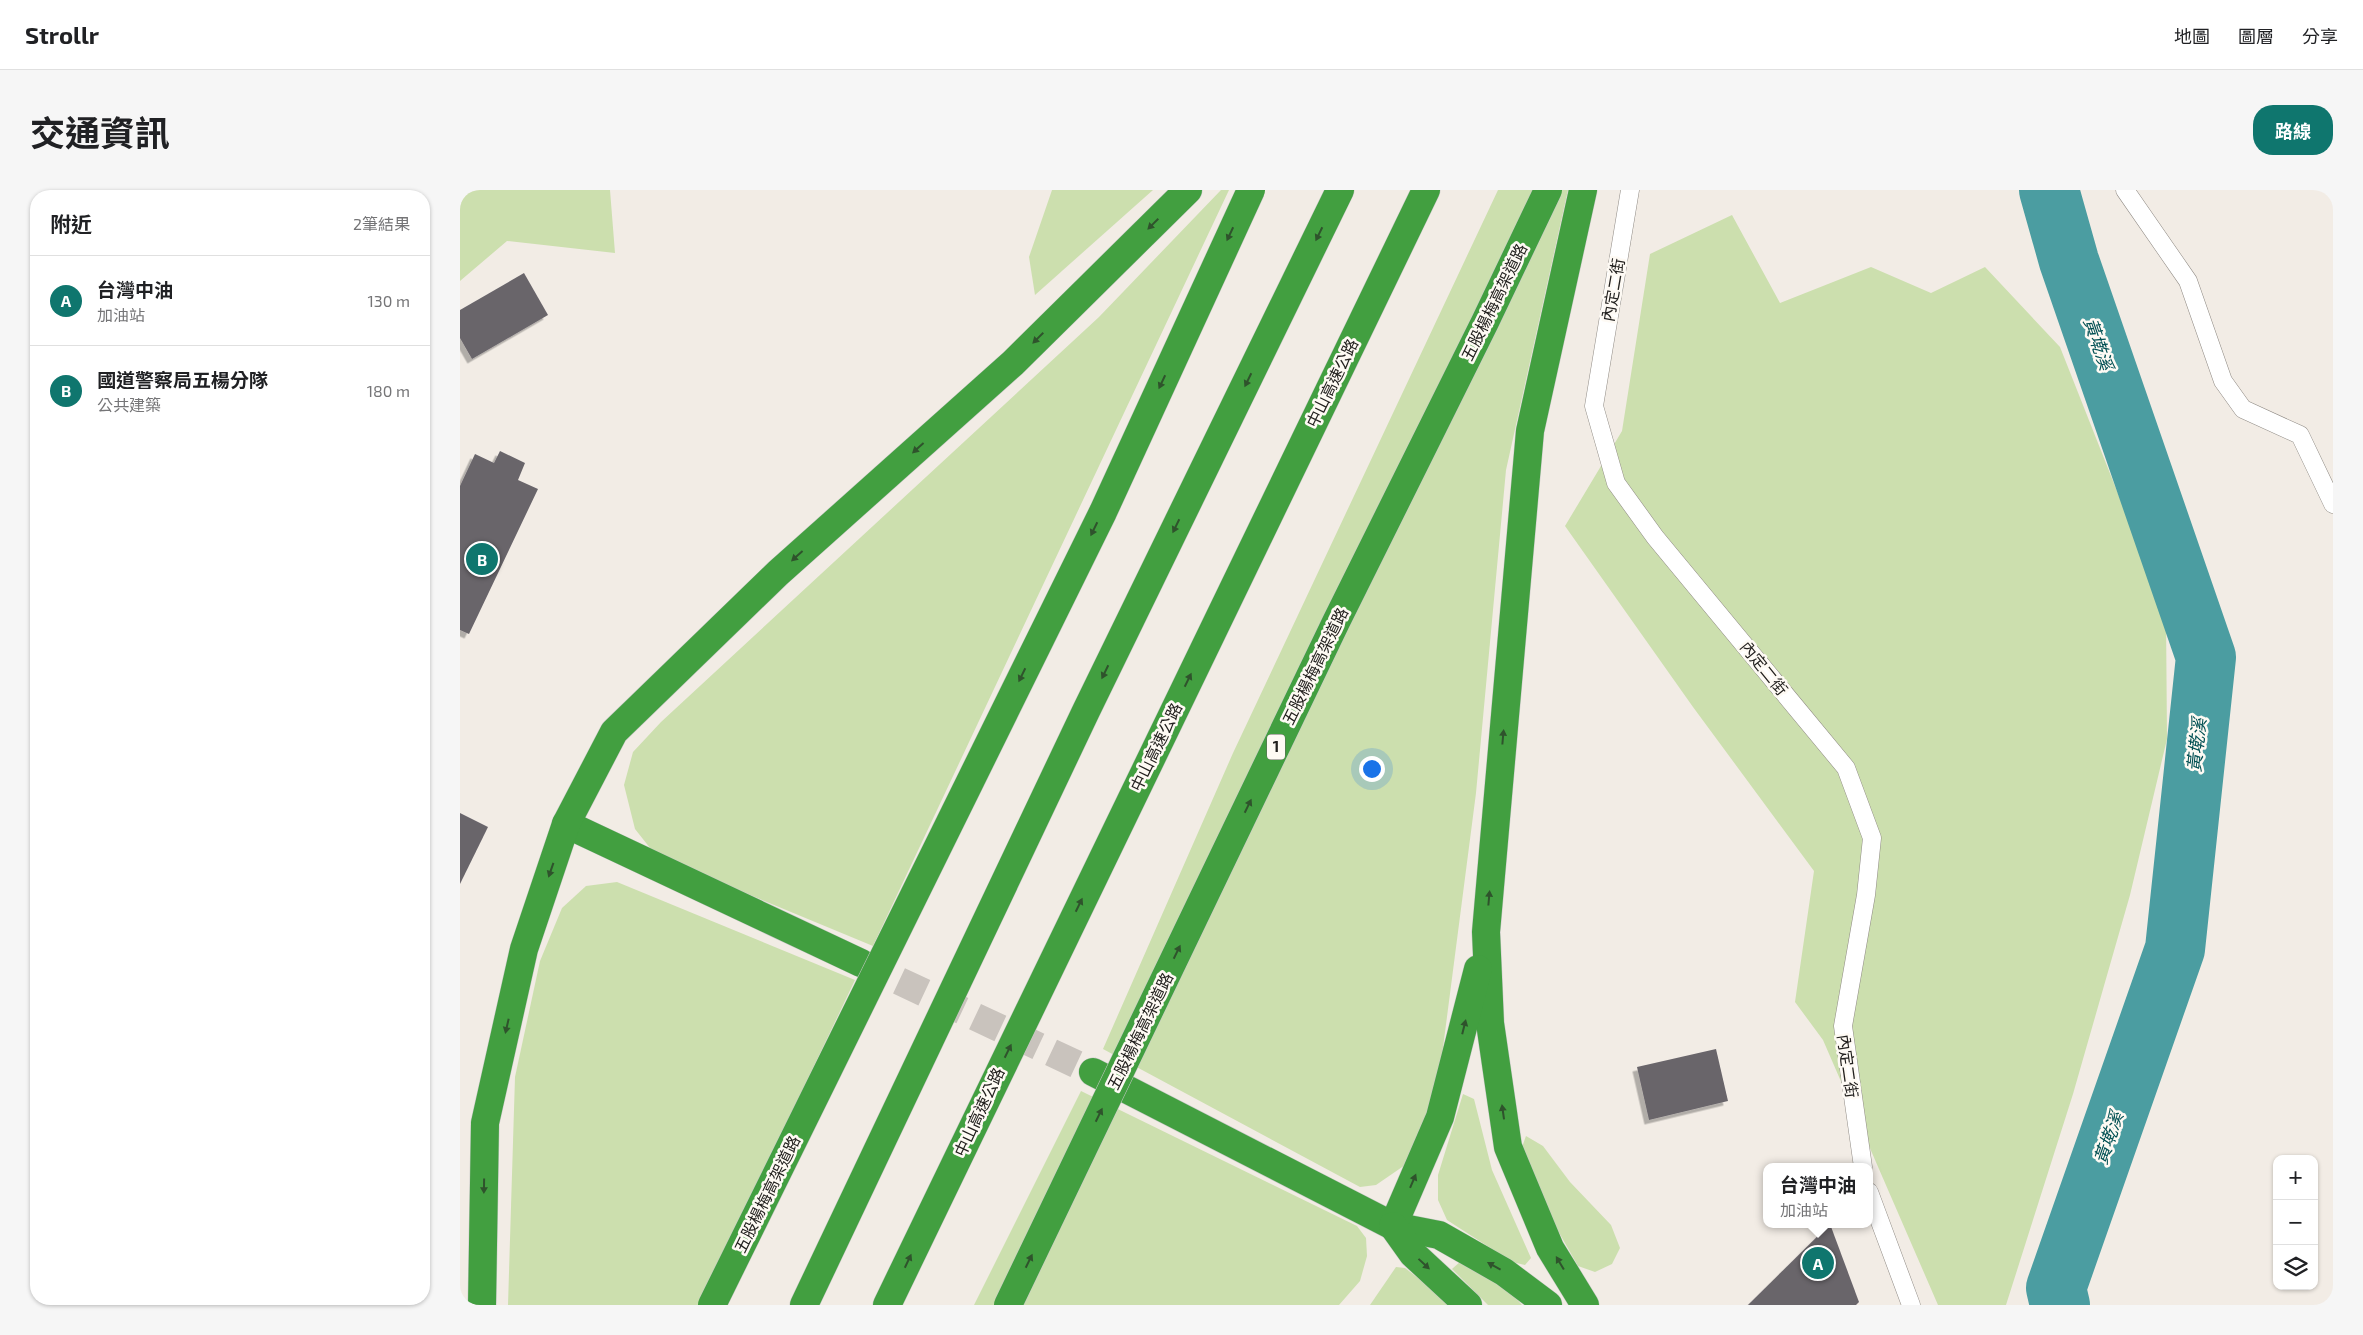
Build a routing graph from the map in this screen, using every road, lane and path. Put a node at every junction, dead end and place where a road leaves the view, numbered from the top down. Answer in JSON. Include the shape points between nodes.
{"nodes":[{"id":1,"x":1188,"y":190,"type":"edge"},
{"id":2,"x":1250,"y":190,"type":"edge"},
{"id":3,"x":1340,"y":190,"type":"edge"},
{"id":4,"x":1426,"y":190,"type":"edge"},
{"id":5,"x":1548,"y":190,"type":"edge"},
{"id":6,"x":1583,"y":190,"type":"edge"},
{"id":7,"x":1630,"y":190,"type":"edge"},
{"id":8,"x":2125,"y":190,"type":"edge"},
{"id":9,"x":2333,"y":504,"type":"edge"},
{"id":10,"x":566,"y":824,"type":"junction"},
{"id":11,"x":1486,"y":932,"type":"junction"},
{"id":12,"x":860,"y":963,"type":"tunnel mouth"},
{"id":13,"x":1093,"y":1072,"type":"tunnel mouth"},
{"id":14,"x":1861,"y":1163,"type":"edge"},
{"id":15,"x":1873,"y":1203,"type":"edge"},
{"id":16,"x":1394,"y":1226,"type":"junction"},
{"id":17,"x":482,"y":1305,"type":"edge"},
{"id":18,"x":712,"y":1305,"type":"edge"},
{"id":19,"x":804,"y":1305,"type":"edge"},
{"id":20,"x":887,"y":1305,"type":"edge"},
{"id":21,"x":1008,"y":1305,"type":"edge"},
{"id":22,"x":1468,"y":1305,"type":"edge"},
{"id":23,"x":1548,"y":1305,"type":"edge"},
{"id":24,"x":1585,"y":1305,"type":"edge"},
{"id":25,"x":1911,"y":1305,"type":"edge"}],
"edges":[{"from":1,"to":10,"type":"highway","one_way":true,"via":[[1013,363],[778,573],[614,732]]},
{"from":2,"to":18,"type":"highway","name":"五股楊梅高架道路","one_way":true,"bridge":true,"via":[[1103,512]]},
{"from":3,"to":19,"type":"highway","one_way":true,"via":[[1086,710]]},
{"from":20,"to":4,"type":"highway","name":"中山高速公路","one_way":true},
{"from":21,"to":5,"type":"highway","name":"五股楊梅高架道路","number":"1","one_way":true,"bridge":true},
{"from":11,"to":6,"type":"highway","one_way":true,"via":[[1530,431]]},
{"from":7,"to":14,"type":"lane","name":"內定二街","via":[[1594,406],[1616,483],[1655,537],[1846,768],[1872,838],[1866,895],[1843,1026]]},
{"from":8,"to":9,"type":"lane","via":[[2188,281],[2223,381],[2243,409],[2300,435]]},
{"from":10,"to":12,"type":"highway"},
{"from":10,"to":17,"type":"highway","one_way":true,"via":[[524,950],[485,1123]]},
{"from":16,"to":11,"type":"highway","one_way":true,"via":[[1440,1117],[1466,1023]]},
{"from":24,"to":11,"type":"highway","one_way":true,"via":[[1550,1248],[1508,1147],[1490,1023]]},
{"from":13,"to":16,"type":"highway"},
{"from":15,"to":25,"type":"lane"},
{"from":16,"to":22,"type":"highway","one_way":true,"via":[[1413,1254]]},
{"from":23,"to":16,"type":"highway","one_way":true,"via":[[1504,1272],[1439,1236]]}]}
